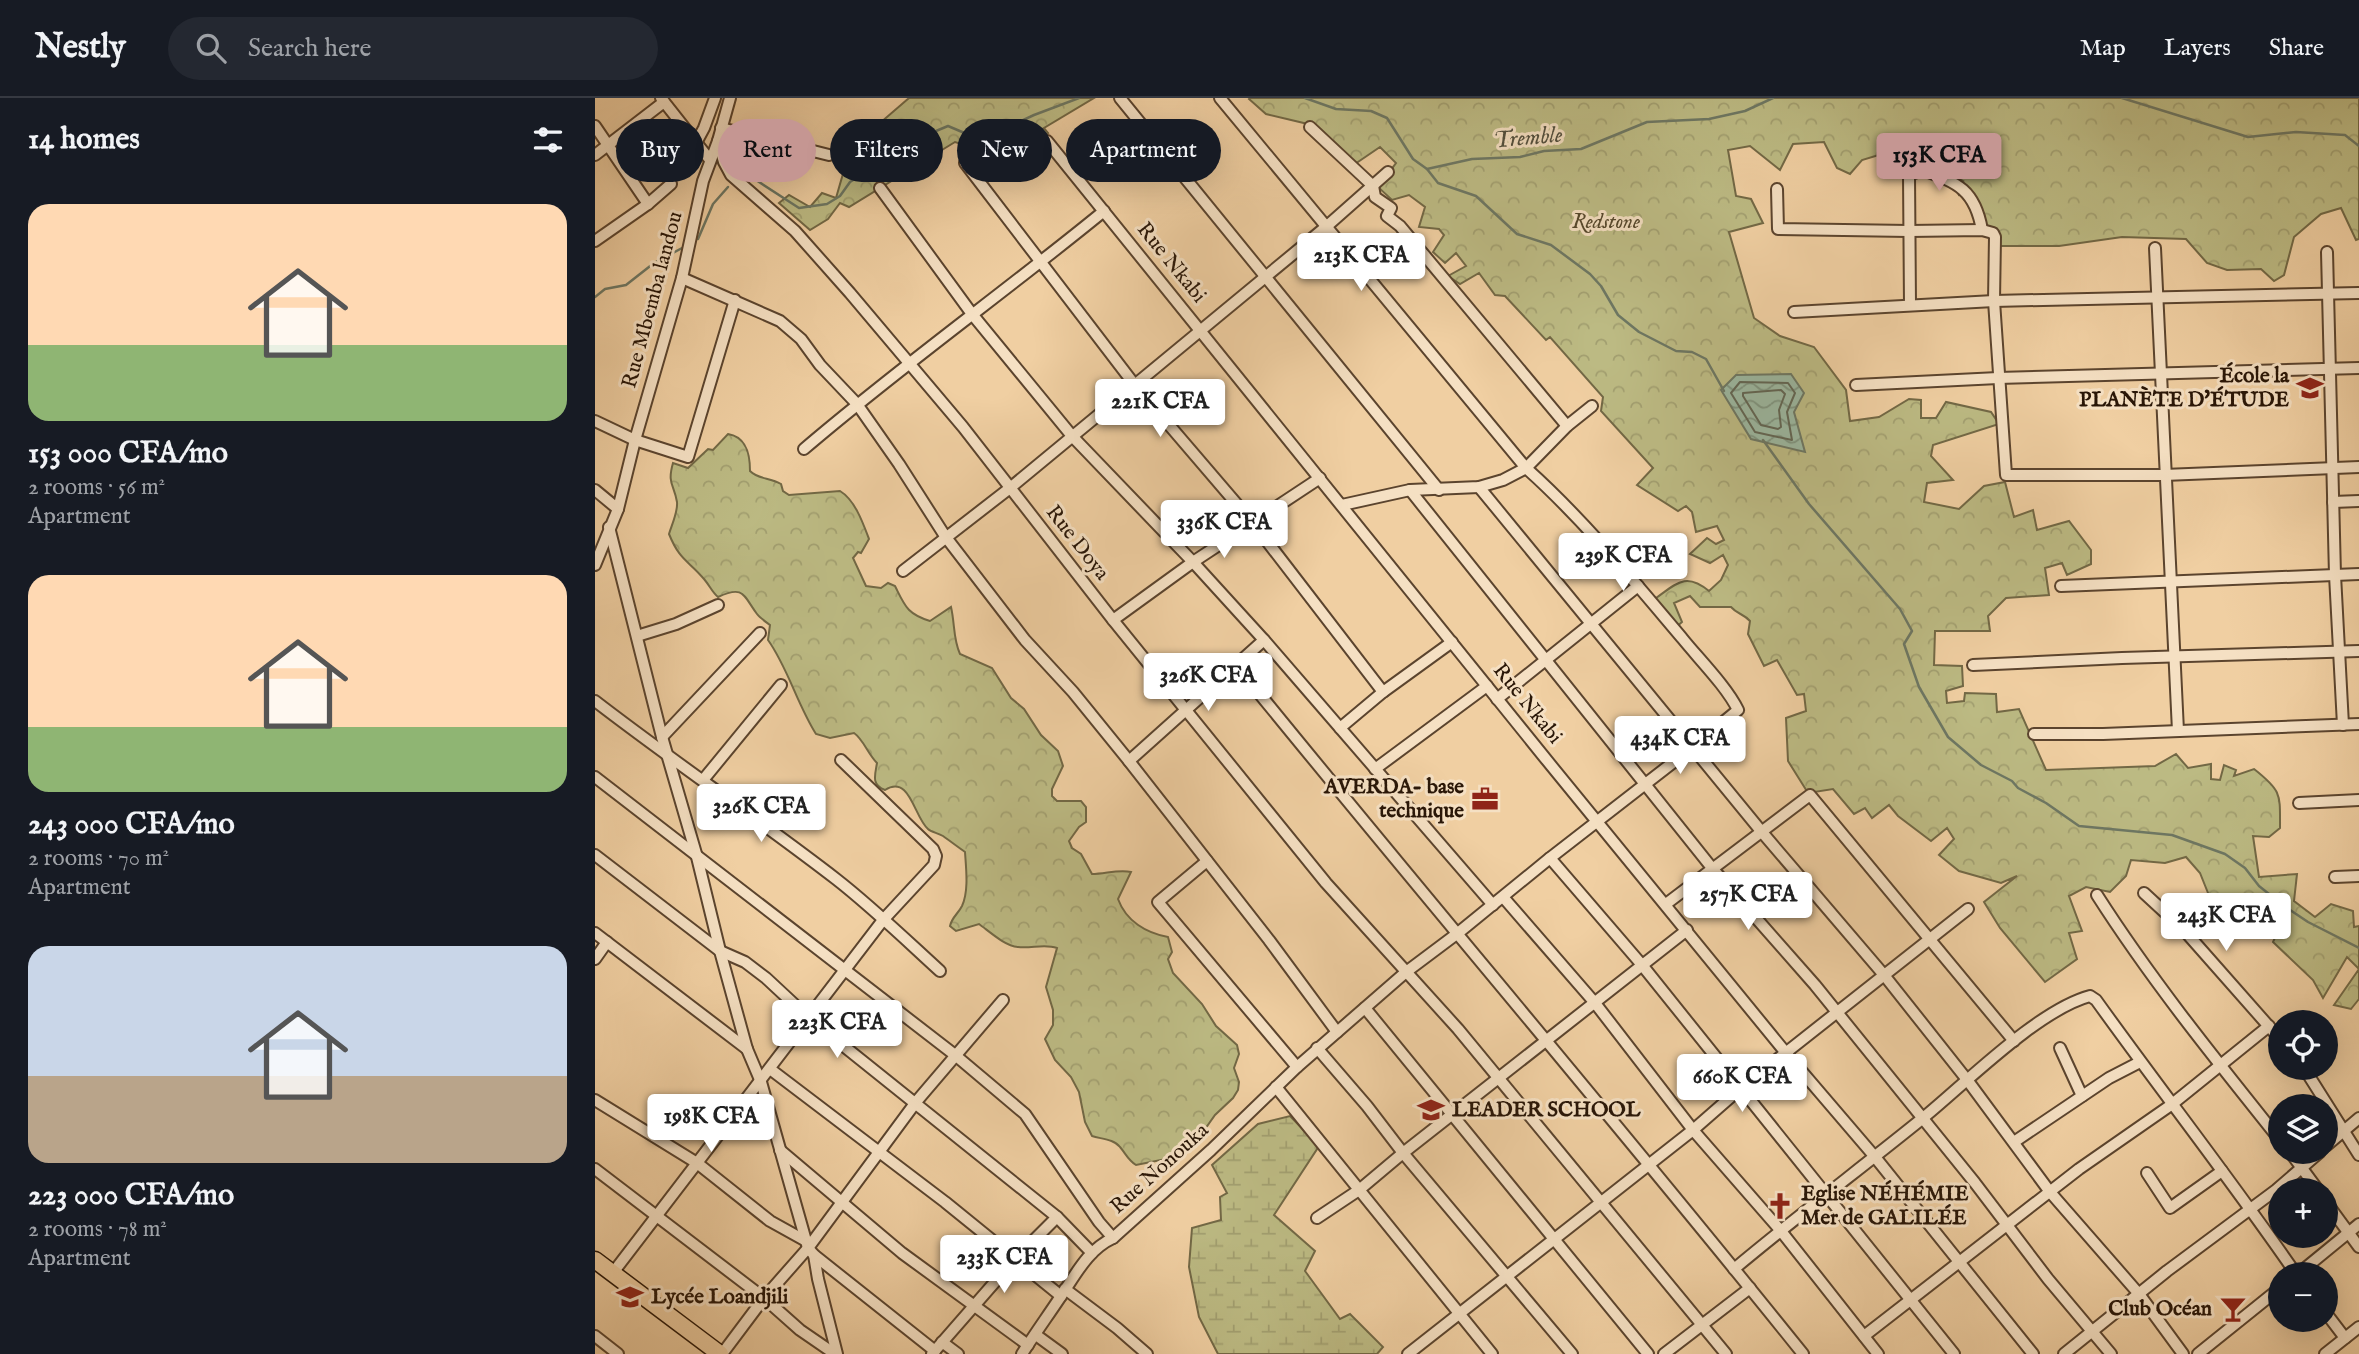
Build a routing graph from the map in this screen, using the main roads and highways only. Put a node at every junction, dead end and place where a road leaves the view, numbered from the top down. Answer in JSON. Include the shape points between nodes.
{"nodes":[{"id":1,"x":595,"y":1260,"type":"edge"},
{"id":2,"x":721,"y":1354,"type":"edge"}],
"edges":[{"from":1,"to":2,"type":"highway"}]}
